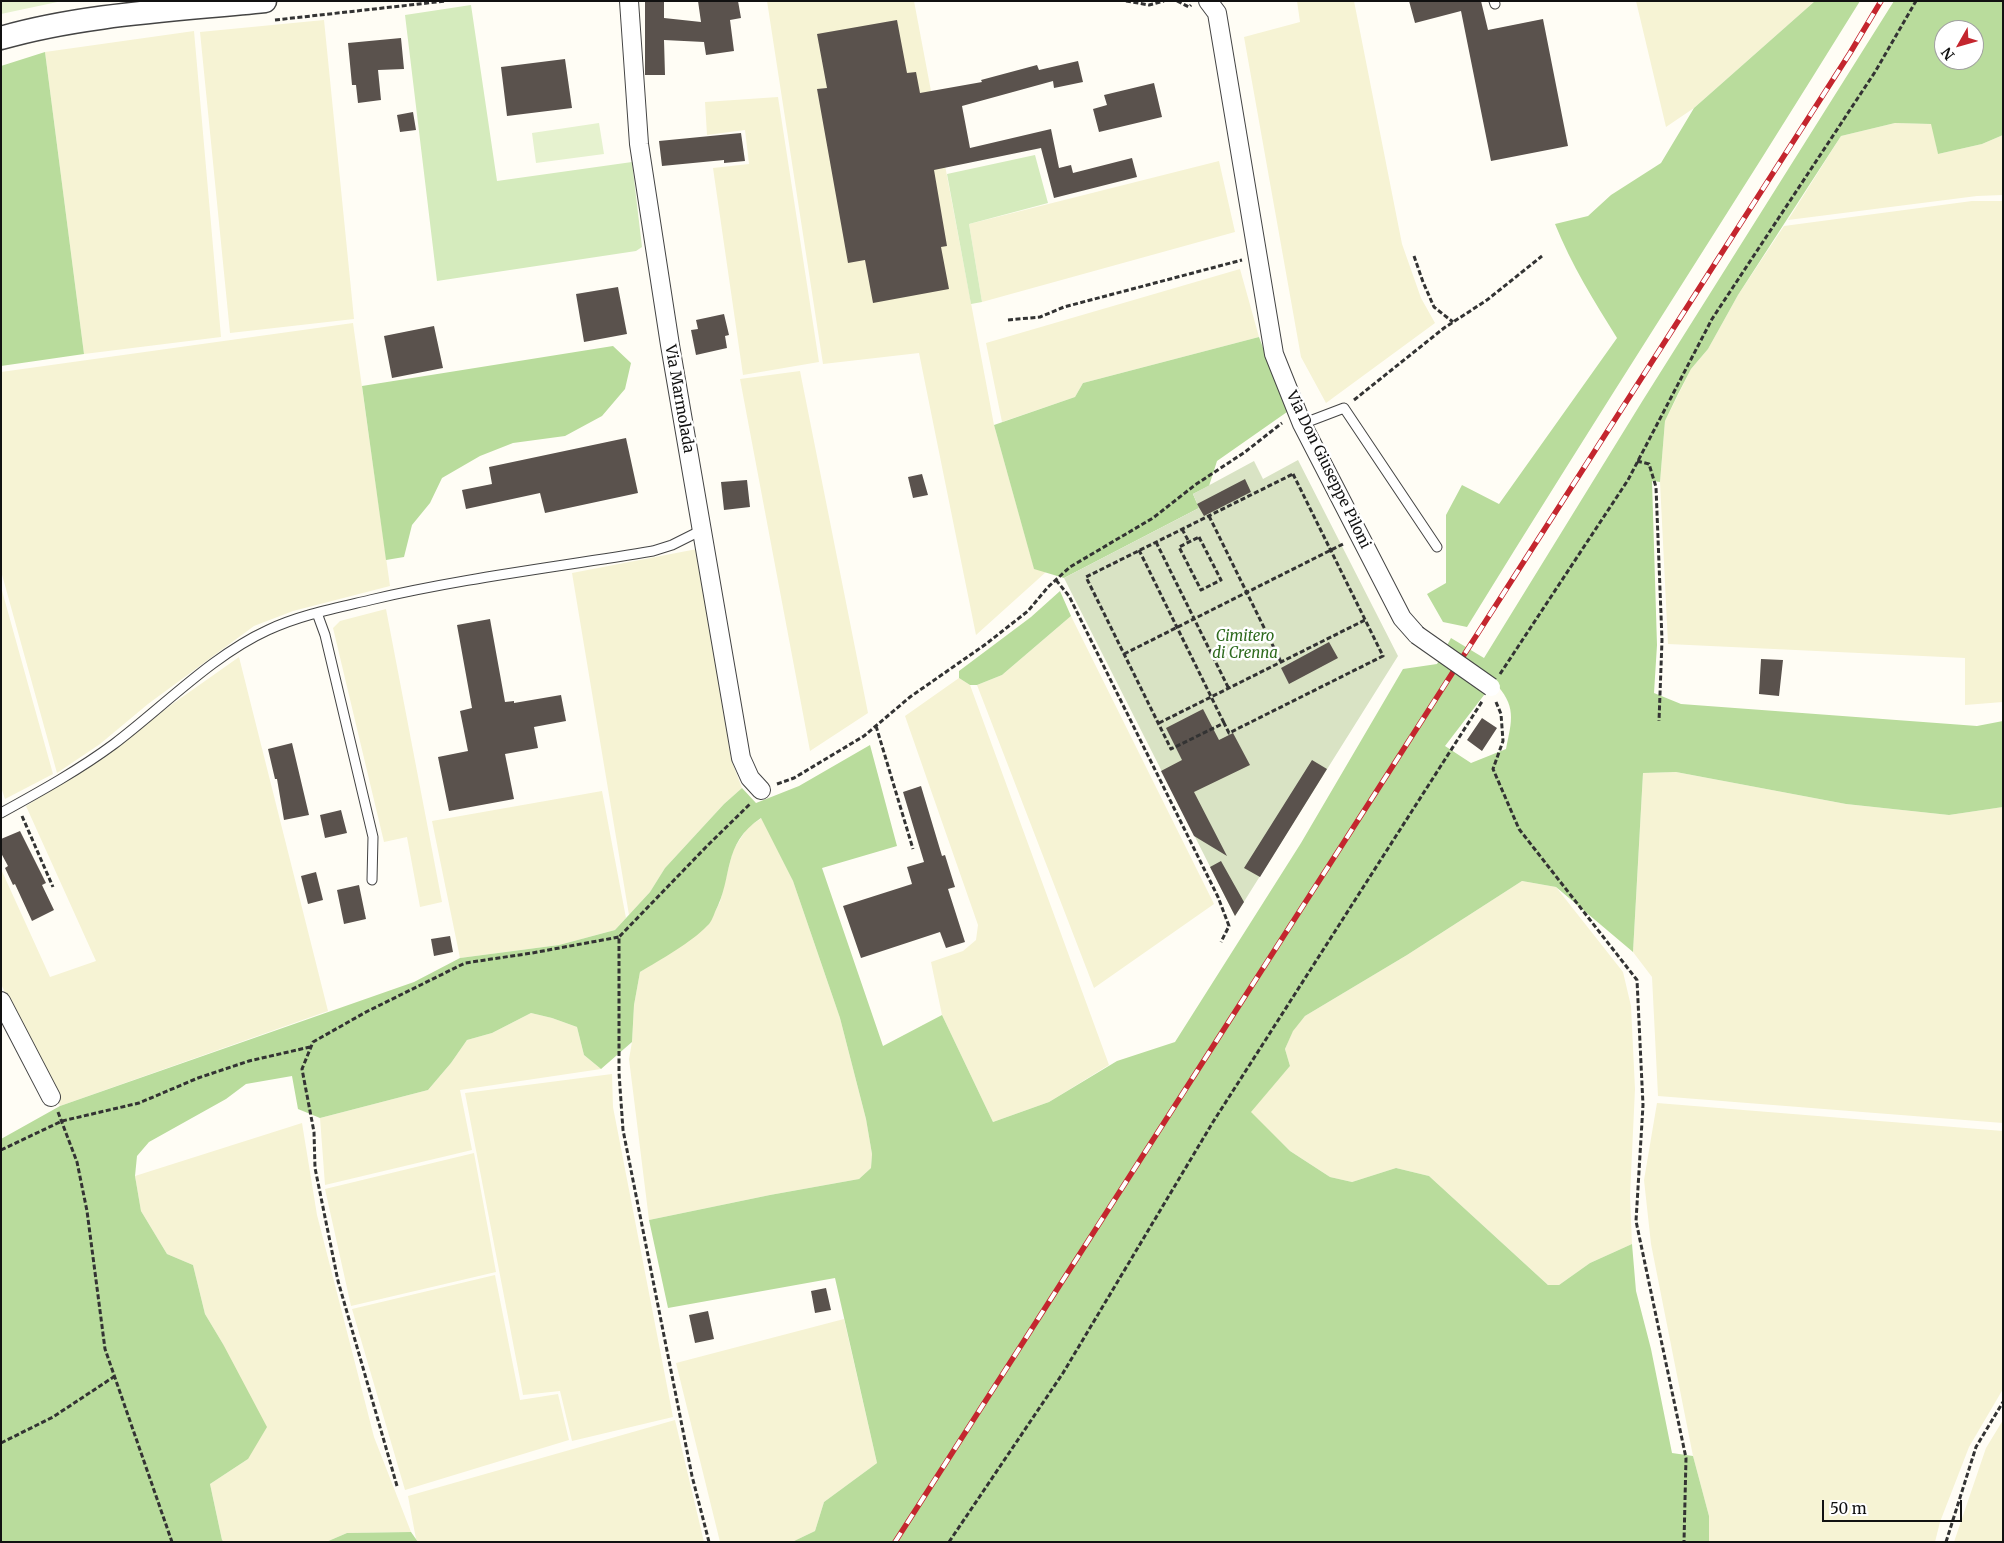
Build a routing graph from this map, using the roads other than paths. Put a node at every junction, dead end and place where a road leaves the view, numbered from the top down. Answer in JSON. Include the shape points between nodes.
{"nodes":[{"id":1,"x":265,"y":1,"type":"edge"},
{"id":2,"x":629,"y":1,"type":"edge"},
{"id":3,"x":1208,"y":1,"type":"edge"},
{"id":4,"x":1,"y":38,"type":"edge"},
{"id":5,"x":1300,"y":420,"type":"junction"},
{"id":6,"x":702,"y":530,"type":"junction"},
{"id":7,"x":1437,"y":547,"type":"dead end"},
{"id":8,"x":317,"y":613,"type":"junction"},
{"id":9,"x":1491,"y":687,"type":"road end"},
{"id":10,"x":761,"y":790,"type":"road end"},
{"id":11,"x":1,"y":813,"type":"edge"},
{"id":12,"x":372,"y":880,"type":"dead end"},
{"id":13,"x":1,"y":1001,"type":"edge"},
{"id":14,"x":50,"y":1098,"type":"road end"}],
"edges":[{"from":1,"to":4,"type":"street","via":[[71,23]]},
{"from":2,"to":6,"type":"street","name":"Via Marmolada","via":[[639,144]]},
{"from":3,"to":5,"type":"street","name":"Via Don Giuseppe Piloni","via":[[1217,13],[1274,354]]},
{"from":5,"to":7,"type":"lane","via":[[1344,408]]},
{"from":5,"to":9,"type":"street","name":"Via Don Giuseppe Piloni","bridge":true,"via":[[1402,618],[1417,635]]},
{"from":6,"to":8,"type":"lane","via":[[652,551],[421,588]]},
{"from":6,"to":10,"type":"street","name":"Via Marmolada","via":[[741,758],[750,778]]},
{"from":8,"to":11,"type":"lane","via":[[269,629],[239,645],[114,744]]},
{"from":8,"to":12,"type":"lane","via":[[373,837]]},
{"from":13,"to":14,"type":"street"}]}
